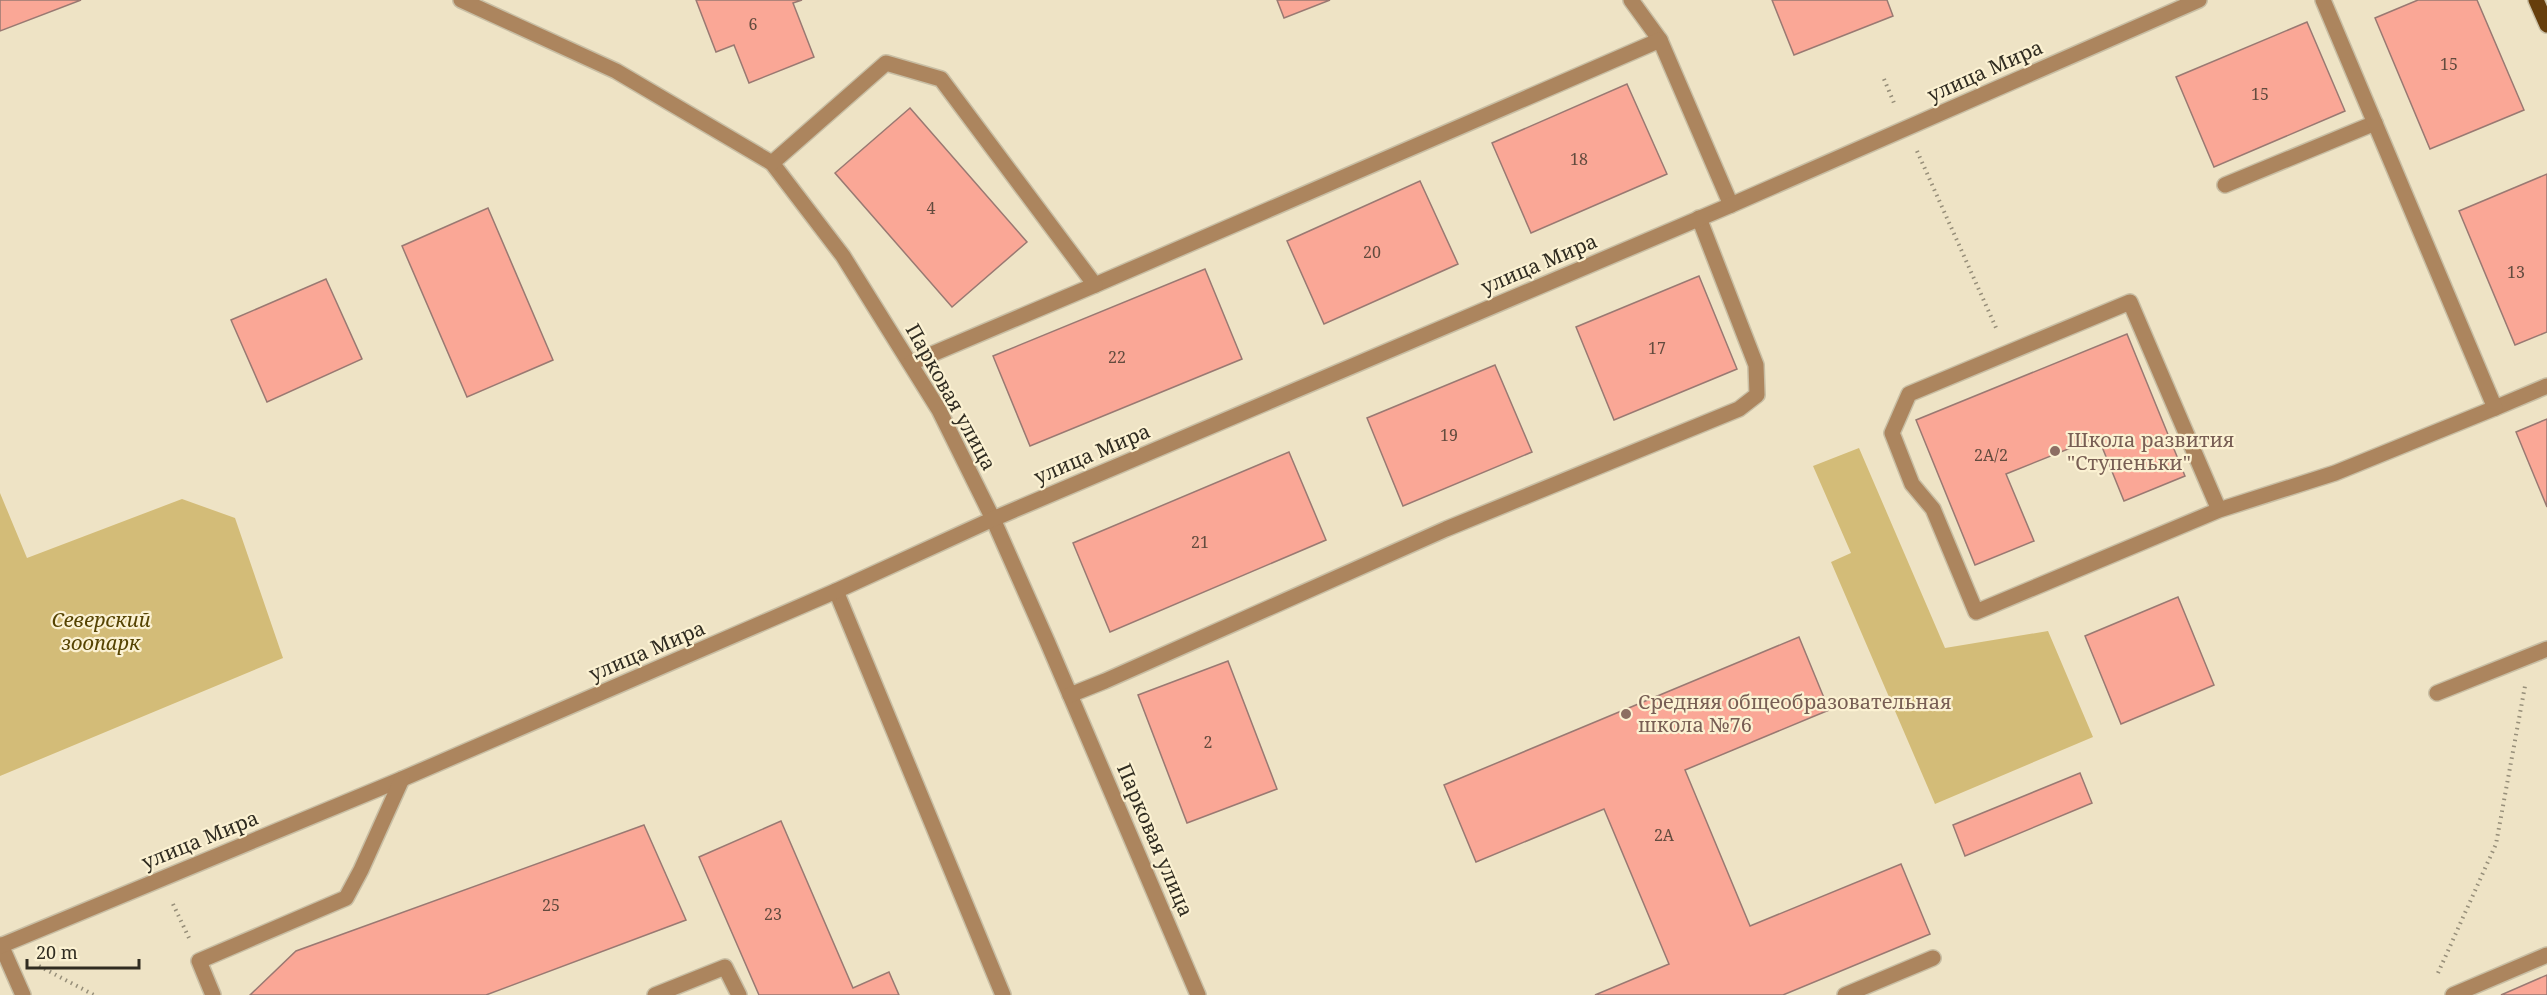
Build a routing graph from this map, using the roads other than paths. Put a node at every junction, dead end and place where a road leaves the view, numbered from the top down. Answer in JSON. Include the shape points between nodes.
{"nodes":[{"id":1,"x":461,"y":0,"type":"edge"},
{"id":2,"x":1631,"y":0,"type":"edge"},
{"id":3,"x":2199,"y":0,"type":"edge"},
{"id":4,"x":2323,"y":0,"type":"edge"},
{"id":5,"x":2536,"y":0,"type":"edge"},
{"id":6,"x":2547,"y":25,"type":"edge"},
{"id":7,"x":1660,"y":40,"type":"junction"},
{"id":8,"x":2375,"y":123,"type":"junction"},
{"id":9,"x":772,"y":163,"type":"junction"},
{"id":10,"x":2225,"y":184,"type":"dead end"},
{"id":11,"x":1731,"y":205,"type":"junction"},
{"id":12,"x":1699,"y":218,"type":"junction"},
{"id":13,"x":1095,"y":285,"type":"junction"},
{"id":14,"x":911,"y":363,"type":"junction"},
{"id":15,"x":2547,"y":386,"type":"edge"},
{"id":16,"x":2495,"y":408,"type":"junction"},
{"id":17,"x":2219,"y":510,"type":"junction"},
{"id":18,"x":993,"y":519,"type":"junction"},
{"id":19,"x":836,"y":591,"type":"junction"},
{"id":20,"x":2547,"y":649,"type":"edge"},
{"id":21,"x":2437,"y":693,"type":"dead end"},
{"id":22,"x":1070,"y":695,"type":"junction"},
{"id":23,"x":402,"y":779,"type":"junction"},
{"id":24,"x":1,"y":946,"type":"edge"},
{"id":25,"x":2547,"y":955,"type":"edge"},
{"id":26,"x":1933,"y":958,"type":"dead end"},
{"id":27,"x":23,"y":995,"type":"edge"},
{"id":28,"x":213,"y":995,"type":"edge"},
{"id":29,"x":655,"y":995,"type":"edge"},
{"id":30,"x":739,"y":995,"type":"edge"},
{"id":31,"x":1003,"y":995,"type":"edge"},
{"id":32,"x":1198,"y":995,"type":"edge"},
{"id":33,"x":1845,"y":995,"type":"edge"},
{"id":34,"x":2453,"y":995,"type":"edge"}],
"edges":[{"from":1,"to":9,"type":"street","name":"Парковая улица","via":[[616,71]]},
{"from":2,"to":7,"type":"street"},
{"from":3,"to":11,"type":"street","name":"улица Мира"},
{"from":4,"to":8,"type":"street"},
{"from":5,"to":6,"type":"main road"},
{"from":7,"to":11,"type":"street"},
{"from":7,"to":13,"type":"street"},
{"from":8,"to":10,"type":"street"},
{"from":8,"to":16,"type":"street"},
{"from":9,"to":13,"type":"street","via":[[886,63],[941,79]]},
{"from":9,"to":14,"type":"street","name":"Парковая улица","via":[[843,256]]},
{"from":11,"to":12,"type":"street","name":"улица Мира"},
{"from":12,"to":18,"type":"street","name":"улица Мира"},
{"from":12,"to":22,"type":"street","via":[[1756,365],[1756,395],[1739,409],[1446,529]]},
{"from":13,"to":14,"type":"street"},
{"from":14,"to":18,"type":"street","name":"Парковая улица"},
{"from":15,"to":16,"type":"street"},
{"from":16,"to":17,"type":"street","via":[[2335,473]]},
{"from":17,"to":17,"type":"street","via":[[1976,612],[1934,509],[1912,484],[1892,433],[1909,394],[2130,302]]},
{"from":18,"to":19,"type":"street","name":"улица Мира"},
{"from":18,"to":22,"type":"street","name":"Парковая улица"},
{"from":19,"to":23,"type":"street","name":"улица Мира"},
{"from":19,"to":31,"type":"street"},
{"from":20,"to":21,"type":"street"},
{"from":22,"to":32,"type":"street","name":"Парковая улица"},
{"from":23,"to":24,"type":"street","name":"улица Мира"},
{"from":23,"to":28,"type":"street","via":[[346,898],[199,961]]},
{"from":24,"to":27,"type":"street"},
{"from":25,"to":34,"type":"street"},
{"from":26,"to":33,"type":"street"},
{"from":29,"to":30,"type":"street","via":[[725,967]]}]}
